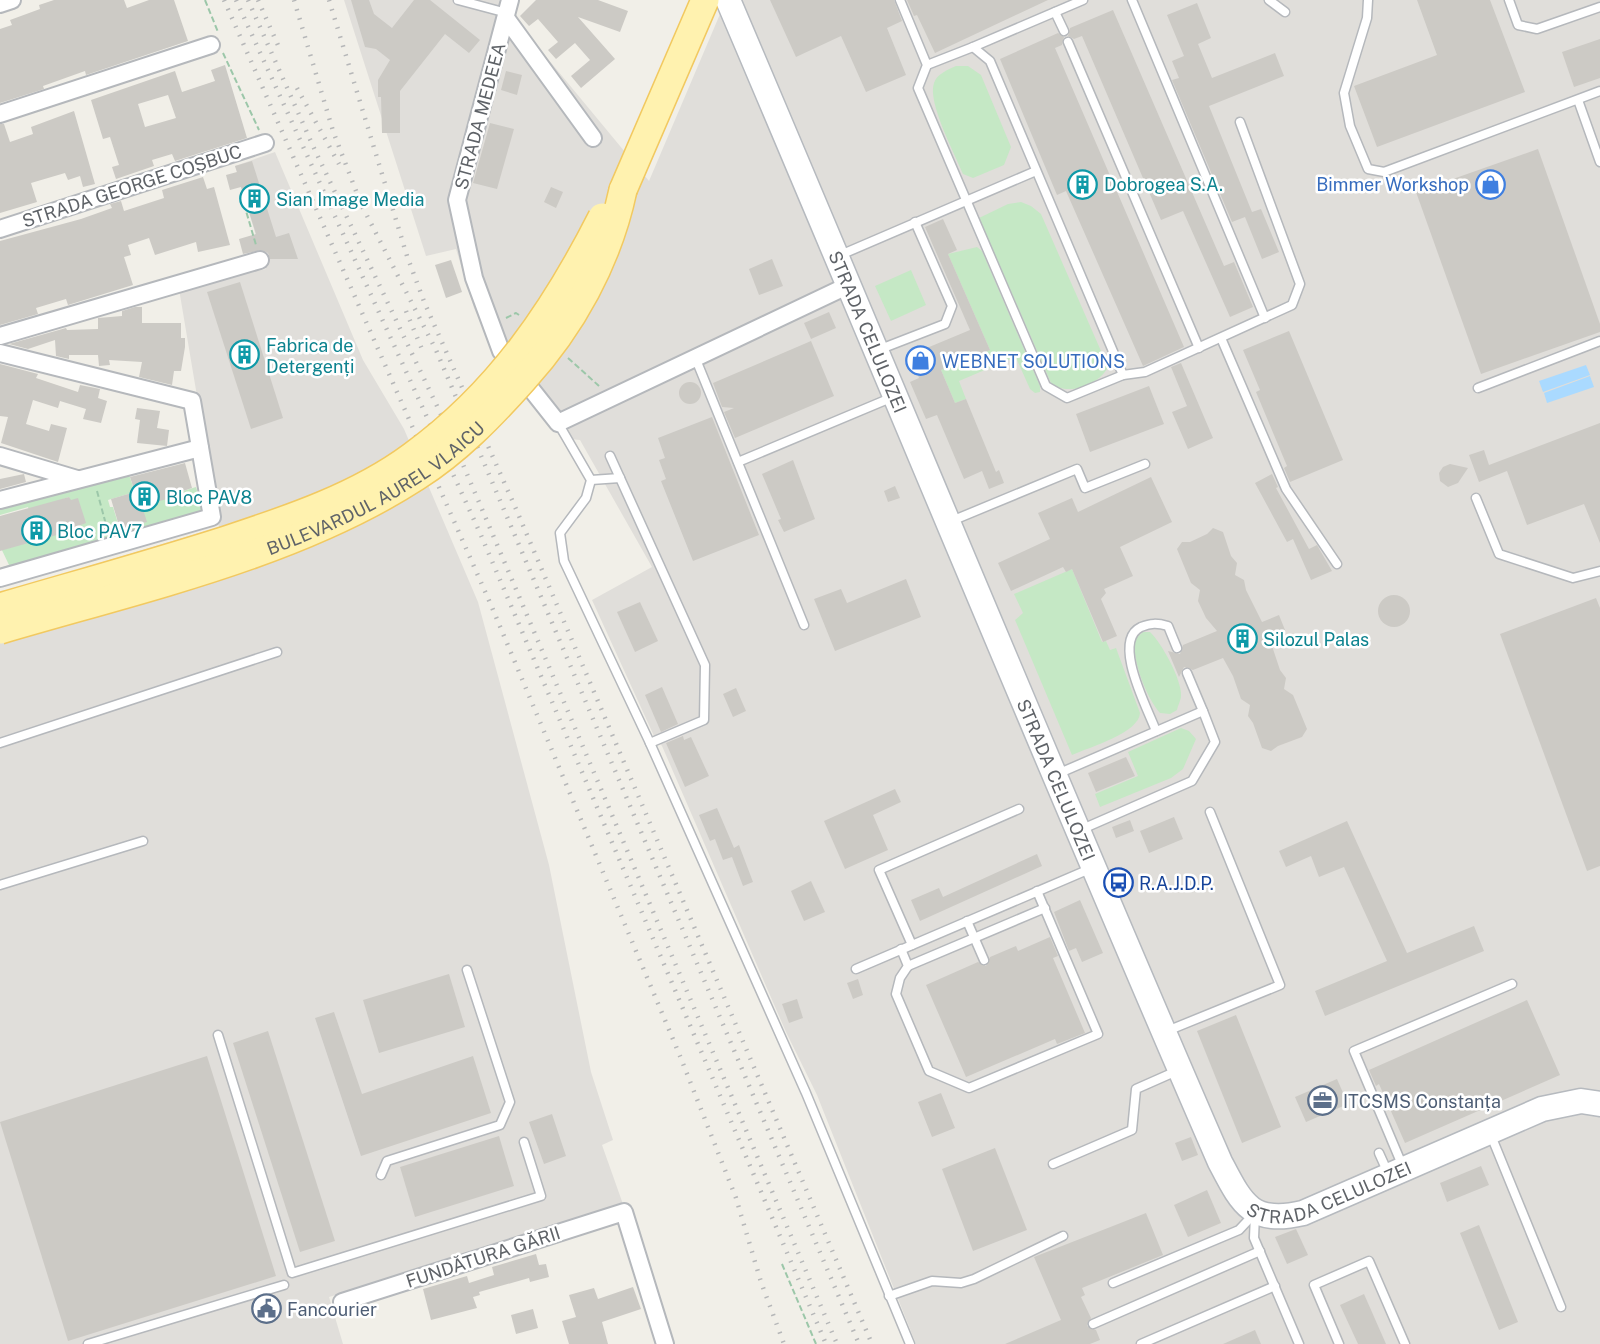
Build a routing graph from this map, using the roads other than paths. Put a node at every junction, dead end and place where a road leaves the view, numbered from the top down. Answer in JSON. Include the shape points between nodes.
{"nodes":[{"id":1,"x":12,"y":0,"type":"edge"},
{"id":2,"x":458,"y":0,"type":"edge"},
{"id":3,"x":705,"y":0,"type":"edge"},
{"id":4,"x":728,"y":0,"type":"edge"},
{"id":5,"x":900,"y":0,"type":"edge"},
{"id":6,"x":1083,"y":0,"type":"edge"},
{"id":7,"x":1132,"y":0,"type":"edge"},
{"id":8,"x":1269,"y":0,"type":"edge"},
{"id":9,"x":1368,"y":0,"type":"edge"},
{"id":10,"x":1509,"y":0,"type":"edge"},
{"id":11,"x":0,"y":4,"type":"edge"},
{"id":12,"x":1600,"y":7,"type":"edge"},
{"id":13,"x":508,"y":10,"type":"edge"},
{"id":14,"x":1055,"y":12,"type":"junction"},
{"id":15,"x":1285,"y":12,"type":"dead end"},
{"id":16,"x":1064,"y":31,"type":"dead end"},
{"id":17,"x":1068,"y":42,"type":"dead end"},
{"id":18,"x":216,"y":44,"type":"road end"},
{"id":19,"x":973,"y":47,"type":"junction"},
{"id":20,"x":927,"y":65,"type":"junction"},
{"id":21,"x":1600,"y":91,"type":"edge"},
{"id":22,"x":1578,"y":100,"type":"junction"},
{"id":23,"x":0,"y":114,"type":"edge"},
{"id":24,"x":1240,"y":123,"type":"dead end"},
{"id":25,"x":593,"y":138,"type":"dead end"},
{"id":26,"x":265,"y":143,"type":"road end"},
{"id":27,"x":1600,"y":162,"type":"edge"},
{"id":28,"x":1036,"y":171,"type":"junction"},
{"id":29,"x":623,"y":190,"type":"junction"},
{"id":30,"x":964,"y":201,"type":"junction"},
{"id":31,"x":915,"y":222,"type":"junction"},
{"id":32,"x":0,"y":229,"type":"edge"},
{"id":33,"x":838,"y":256,"type":"junction"},
{"id":34,"x":260,"y":260,"type":"road end"},
{"id":35,"x":849,"y":285,"type":"junction"},
{"id":36,"x":1264,"y":318,"type":"junction"},
{"id":37,"x":0,"y":336,"type":"edge"},
{"id":38,"x":1221,"y":338,"type":"junction"},
{"id":39,"x":1600,"y":341,"type":"edge"},
{"id":40,"x":1199,"y":348,"type":"junction"},
{"id":41,"x":878,"y":351,"type":"junction"},
{"id":42,"x":0,"y":353,"type":"edge"},
{"id":43,"x":695,"y":357,"type":"junction"},
{"id":44,"x":1123,"y":375,"type":"junction"},
{"id":45,"x":1478,"y":387,"type":"dead end"},
{"id":46,"x":896,"y":396,"type":"junction"},
{"id":47,"x":558,"y":423,"type":"junction"},
{"id":48,"x":200,"y":448,"type":"junction"},
{"id":49,"x":0,"y":456,"type":"edge"},
{"id":50,"x":610,"y":456,"type":"dead end"},
{"id":51,"x":738,"y":462,"type":"junction"},
{"id":52,"x":1145,"y":464,"type":"dead end"},
{"id":53,"x":86,"y":477,"type":"junction"},
{"id":54,"x":620,"y":478,"type":"junction"},
{"id":55,"x":591,"y":480,"type":"junction"},
{"id":56,"x":1476,"y":498,"type":"dead end"},
{"id":57,"x":0,"y":500,"type":"edge"},
{"id":58,"x":949,"y":522,"type":"junction"},
{"id":59,"x":1337,"y":564,"type":"dead end"},
{"id":60,"x":1600,"y":571,"type":"edge"},
{"id":61,"x":0,"y":578,"type":"edge"},
{"id":62,"x":0,"y":607,"type":"edge"},
{"id":63,"x":804,"y":625,"type":"dead end"},
{"id":64,"x":0,"y":630,"type":"edge"},
{"id":65,"x":1177,"y":648,"type":"dead end"},
{"id":66,"x":277,"y":652,"type":"dead end"},
{"id":67,"x":1187,"y":673,"type":"dead end"},
{"id":68,"x":1203,"y":711,"type":"junction"},
{"id":69,"x":1156,"y":731,"type":"junction"},
{"id":70,"x":0,"y":743,"type":"edge"},
{"id":71,"x":650,"y":743,"type":"junction"},
{"id":72,"x":1054,"y":776,"type":"junction"},
{"id":73,"x":1019,"y":809,"type":"dead end"},
{"id":74,"x":1210,"y":812,"type":"dead end"},
{"id":75,"x":1077,"y":832,"type":"junction"},
{"id":76,"x":143,"y":841,"type":"dead end"},
{"id":77,"x":1092,"y":868,"type":"junction"},
{"id":78,"x":0,"y":885,"type":"edge"},
{"id":79,"x":1037,"y":891,"type":"junction"},
{"id":80,"x":1045,"y":908,"type":"junction"},
{"id":81,"x":967,"y":921,"type":"junction"},
{"id":82,"x":974,"y":938,"type":"junction"},
{"id":83,"x":912,"y":945,"type":"junction"},
{"id":84,"x":901,"y":949,"type":"junction"},
{"id":85,"x":984,"y":960,"type":"dead end"},
{"id":86,"x":908,"y":966,"type":"junction"},
{"id":87,"x":856,"y":969,"type":"dead end"},
{"id":88,"x":467,"y":970,"type":"dead end"},
{"id":89,"x":1512,"y":984,"type":"dead end"},
{"id":90,"x":1164,"y":1033,"type":"junction"},
{"id":91,"x":218,"y":1035,"type":"dead end"},
{"id":92,"x":1180,"y":1070,"type":"junction"},
{"id":93,"x":1600,"y":1104,"type":"edge"},
{"id":94,"x":1490,"y":1132,"type":"junction"},
{"id":95,"x":524,"y":1142,"type":"dead end"},
{"id":96,"x":1379,"y":1153,"type":"dead end"},
{"id":97,"x":1053,"y":1164,"type":"dead end"},
{"id":98,"x":1396,"y":1173,"type":"junction"},
{"id":99,"x":381,"y":1174,"type":"dead end"},
{"id":100,"x":1255,"y":1213,"type":"junction"},
{"id":101,"x":1064,"y":1236,"type":"dead end"},
{"id":102,"x":1260,"y":1251,"type":"junction"},
{"id":103,"x":1113,"y":1283,"type":"dead end"},
{"id":104,"x":284,"y":1285,"type":"dead end"},
{"id":105,"x":1275,"y":1286,"type":"junction"},
{"id":106,"x":889,"y":1296,"type":"junction"},
{"id":107,"x":342,"y":1302,"type":"dead end"},
{"id":108,"x":1561,"y":1307,"type":"dead end"},
{"id":109,"x":1093,"y":1324,"type":"dead end"},
{"id":110,"x":88,"y":1344,"type":"edge"},
{"id":111,"x":665,"y":1344,"type":"edge"},
{"id":112,"x":910,"y":1344,"type":"edge"},
{"id":113,"x":1142,"y":1344,"type":"edge"},
{"id":114,"x":1299,"y":1344,"type":"edge"},
{"id":115,"x":1339,"y":1344,"type":"edge"},
{"id":116,"x":1405,"y":1344,"type":"edge"}],
"edges":[{"from":1,"to":11,"type":"street"},
{"from":2,"to":13,"type":"lane"},
{"from":3,"to":29,"type":"main road","name":"BULEVARDUL AUREL VLAICU"},
{"from":4,"to":33,"type":"street","name":"STRADA CELULOZEI"},
{"from":5,"to":20,"type":"lane"},
{"from":6,"to":14,"type":"lane"},
{"from":7,"to":36,"type":"lane"},
{"from":8,"to":15,"type":"lane"},
{"from":9,"to":22,"type":"lane","via":[[1367,18],[1344,93],[1350,126],[1368,169],[1384,172]]},
{"from":10,"to":12,"type":"lane","via":[[1518,25],[1537,29]]},
{"from":13,"to":25,"type":"street"},
{"from":13,"to":47,"type":"street","name":"STRADA MEDEEA","via":[[457,200],[474,278],[501,351]]},
{"from":14,"to":16,"type":"lane"},
{"from":14,"to":19,"type":"lane"},
{"from":17,"to":40,"type":"lane"},
{"from":18,"to":23,"type":"street"},
{"from":19,"to":20,"type":"lane"},
{"from":19,"to":28,"type":"lane","via":[[990,61]]},
{"from":20,"to":30,"type":"lane","via":[[918,88]]},
{"from":21,"to":22,"type":"lane"},
{"from":22,"to":27,"type":"lane"},
{"from":24,"to":36,"type":"lane","via":[[1300,284],[1292,305]]},
{"from":26,"to":32,"type":"street","name":"STRADA GEORGE COȘBUC"},
{"from":28,"to":30,"type":"lane"},
{"from":28,"to":44,"type":"lane"},
{"from":29,"to":62,"type":"main road","name":"BULEVARDUL AUREL VLAICU","bridge":true,"via":[[603,215],[558,299],[526,344],[484,395],[411,458],[327,503],[271,525]]},
{"from":29,"to":64,"type":"main road","name":"BULEVARDUL AUREL VLAICU","bridge":true,"via":[[616,225],[601,262],[552,347],[494,413],[418,476],[330,525],[274,546]]},
{"from":30,"to":31,"type":"lane"},
{"from":30,"to":44,"type":"lane","via":[[1046,386],[1067,398]]},
{"from":31,"to":33,"type":"lane"},
{"from":31,"to":41,"type":"lane","via":[[952,306],[945,324]]},
{"from":33,"to":35,"type":"street","name":"STRADA CELULOZEI"},
{"from":34,"to":37,"type":"street"},
{"from":35,"to":41,"type":"street","name":"STRADA CELULOZEI"},
{"from":35,"to":43,"type":"street"},
{"from":36,"to":38,"type":"lane"},
{"from":38,"to":40,"type":"lane"},
{"from":38,"to":59,"type":"lane","via":[[1286,489]]},
{"from":39,"to":45,"type":"lane"},
{"from":40,"to":44,"type":"lane","via":[[1145,372]]},
{"from":41,"to":46,"type":"street","name":"STRADA CELULOZEI"},
{"from":42,"to":48,"type":"street","via":[[192,401]]},
{"from":43,"to":47,"type":"street"},
{"from":43,"to":51,"type":"lane"},
{"from":46,"to":51,"type":"lane"},
{"from":46,"to":58,"type":"street","name":"STRADA CELULOZEI"},
{"from":47,"to":55,"type":"lane"},
{"from":48,"to":53,"type":"street"},
{"from":48,"to":61,"type":"street","via":[[212,517]]},
{"from":49,"to":53,"type":"street"},
{"from":50,"to":54,"type":"lane"},
{"from":51,"to":63,"type":"lane"},
{"from":52,"to":58,"type":"lane","via":[[1085,488],[1077,469]]},
{"from":53,"to":57,"type":"street"},
{"from":54,"to":55,"type":"lane"},
{"from":54,"to":71,"type":"lane","via":[[705,665],[704,720]]},
{"from":55,"to":71,"type":"lane","via":[[586,498],[560,533],[564,561]]},
{"from":56,"to":60,"type":"lane","via":[[1499,554],[1573,578]]},
{"from":58,"to":72,"type":"street","name":"STRADA CELULOZEI"},
{"from":65,"to":69,"type":"lane","via":[[1168,626],[1155,622],[1138,628],[1128,642],[1129,661]]},
{"from":66,"to":70,"type":"lane"},
{"from":67,"to":68,"type":"lane"},
{"from":68,"to":69,"type":"lane"},
{"from":68,"to":75,"type":"lane","via":[[1215,742],[1192,781]]},
{"from":69,"to":72,"type":"lane"},
{"from":71,"to":106,"type":"lane","via":[[806,1093]]},
{"from":72,"to":75,"type":"street","name":"STRADA CELULOZEI"},
{"from":73,"to":83,"type":"lane","via":[[879,870]]},
{"from":74,"to":90,"type":"lane","via":[[1280,985]]},
{"from":75,"to":77,"type":"street","name":"STRADA CELULOZEI"},
{"from":76,"to":78,"type":"lane"},
{"from":77,"to":79,"type":"lane"},
{"from":77,"to":90,"type":"street","name":"STRADA CELULOZEI"},
{"from":79,"to":80,"type":"lane"},
{"from":79,"to":81,"type":"lane"},
{"from":80,"to":82,"type":"lane"},
{"from":80,"to":86,"type":"lane","via":[[1098,1034],[969,1088],[929,1071],[896,994]]},
{"from":81,"to":82,"type":"lane"},
{"from":81,"to":83,"type":"lane"},
{"from":82,"to":85,"type":"lane"},
{"from":82,"to":86,"type":"lane"},
{"from":83,"to":84,"type":"lane"},
{"from":84,"to":86,"type":"lane"},
{"from":84,"to":87,"type":"lane"},
{"from":88,"to":99,"type":"lane","via":[[510,1102],[500,1125],[387,1161]]},
{"from":89,"to":98,"type":"lane","via":[[1354,1051]]},
{"from":90,"to":92,"type":"street","name":"STRADA CELULOZEI"},
{"from":91,"to":95,"type":"lane","via":[[292,1273],[541,1196]]},
{"from":92,"to":97,"type":"lane","via":[[1136,1089],[1132,1130]]},
{"from":92,"to":100,"type":"street","name":"STRADA CELULOZEI","via":[[1235,1191]]},
{"from":93,"to":94,"type":"street","name":"STRADA CELULOZEI","via":[[1581,1101],[1542,1109]]},
{"from":94,"to":98,"type":"street","name":"STRADA CELULOZEI"},
{"from":94,"to":108,"type":"lane"},
{"from":96,"to":98,"type":"lane"},
{"from":98,"to":100,"type":"street","name":"STRADA CELULOZEI","via":[[1303,1213],[1282,1218]]},
{"from":100,"to":102,"type":"lane","via":[[1254,1238]]},
{"from":100,"to":103,"type":"lane","via":[[1239,1230]]},
{"from":101,"to":106,"type":"lane","via":[[974,1279],[961,1283],[932,1281]]},
{"from":102,"to":105,"type":"lane"},
{"from":102,"to":109,"type":"lane"},
{"from":104,"to":110,"type":"lane"},
{"from":105,"to":113,"type":"lane"},
{"from":105,"to":114,"type":"lane"},
{"from":106,"to":112,"type":"lane"},
{"from":107,"to":111,"type":"street","name":"FUNDĂTURA GĂRII","via":[[624,1212]]},
{"from":115,"to":116,"type":"lane","via":[[1314,1285],[1369,1262]]}]}
